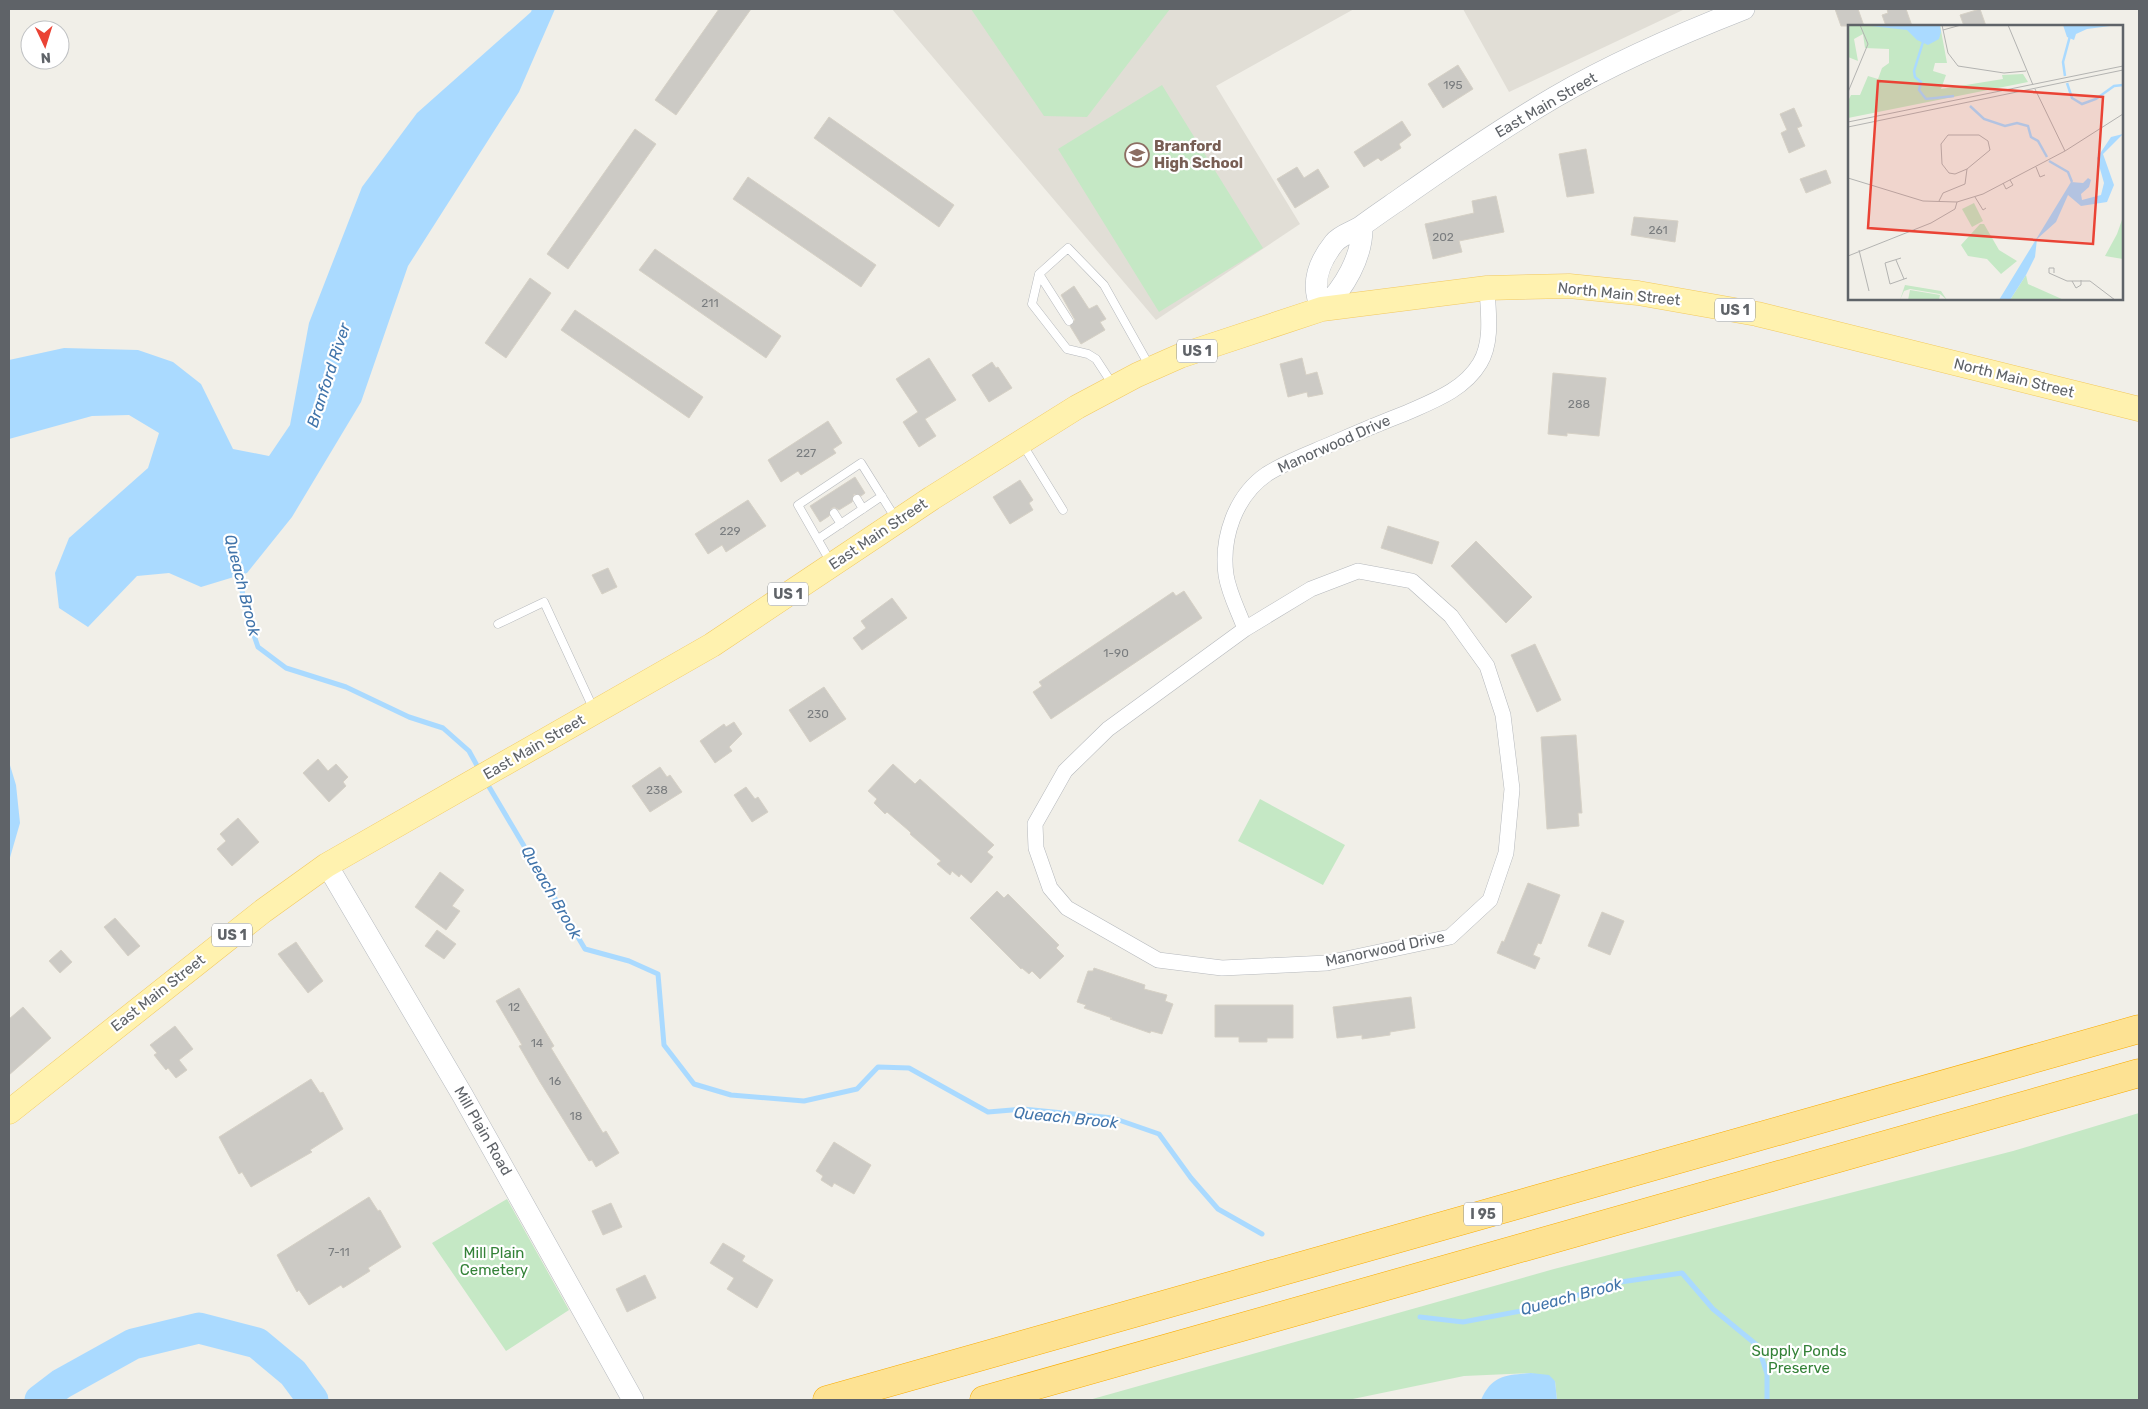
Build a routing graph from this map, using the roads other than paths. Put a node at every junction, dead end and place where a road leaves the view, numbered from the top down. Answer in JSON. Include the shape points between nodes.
{"nodes":[{"id":1,"x":1744,"y":9,"type":"edge"},
{"id":2,"x":1362,"y":226,"type":"junction"},
{"id":3,"x":1039,"y":274,"type":"junction"},
{"id":4,"x":1487,"y":288,"type":"junction"},
{"id":5,"x":1322,"y":309,"type":"junction"},
{"id":6,"x":1069,"y":321,"type":"dead end"},
{"id":7,"x":1083,"y":343,"type":"dead end"},
{"id":8,"x":1084,"y":353,"type":"junction"},
{"id":9,"x":1151,"y":369,"type":"junction"},
{"id":10,"x":1114,"y":387,"type":"junction"},
{"id":11,"x":1077,"y":408,"type":"joint"},
{"id":12,"x":2139,"y":409,"type":"edge"},
{"id":13,"x":1022,"y":443,"type":"junction"},
{"id":14,"x":882,"y":496,"type":"junction"},
{"id":15,"x":857,"y":499,"type":"dead end"},
{"id":16,"x":863,"y":509,"type":"junction"},
{"id":17,"x":1063,"y":510,"type":"dead end"},
{"id":18,"x":834,"y":513,"type":"dead end"},
{"id":19,"x":897,"y":521,"type":"junction"},
{"id":20,"x":841,"y":524,"type":"junction"},
{"id":21,"x":818,"y":539,"type":"junction"},
{"id":22,"x":832,"y":565,"type":"junction"},
{"id":23,"x":498,"y":624,"type":"dead end"},
{"id":24,"x":1245,"y":629,"type":"junction"},
{"id":25,"x":595,"y":712,"type":"junction"},
{"id":26,"x":327,"y":865,"type":"junction"},
{"id":27,"x":2139,"y":1029,"type":"edge"},
{"id":28,"x":2139,"y":1073,"type":"edge"},
{"id":29,"x":9,"y":1112,"type":"edge"},
{"id":30,"x":633,"y":1400,"type":"edge"},
{"id":31,"x":827,"y":1400,"type":"edge"},
{"id":32,"x":984,"y":1400,"type":"edge"}],
"edges":[{"from":1,"to":2,"type":"street","name":"East Main Street","via":[[1674,38],[1556,97],[1459,157]]},
{"from":2,"to":5,"type":"street","via":[[1359,250],[1341,289]]},
{"from":2,"to":5,"type":"street","name":"East Main Street","via":[[1335,242],[1322,261],[1316,278],[1317,298]]},
{"from":3,"to":6,"type":"lane"},
{"from":3,"to":8,"type":"lane","via":[[1032,304],[1067,350]]},
{"from":3,"to":9,"type":"lane","via":[[1068,248],[1104,285]]},
{"from":4,"to":5,"type":"main road","name":"North Main Street","number":"US 1"},
{"from":4,"to":12,"type":"main road","name":"North Main Street","number":"US 1","via":[[1569,286],[1693,302],[1757,314]]},
{"from":4,"to":24,"type":"street","name":"Manorwood Drive","via":[[1486,348],[1481,362],[1460,385],[1429,403],[1281,466],[1252,488],[1233,517],[1226,544],[1226,577]]},
{"from":5,"to":9,"type":"main road","name":"North Main Street","number":"US 1","via":[[1180,356]]},
{"from":7,"to":8,"type":"lane"},
{"from":8,"to":10,"type":"lane","via":[[1096,359]]},
{"from":9,"to":10,"type":"main road","name":"North Main Street","number":"US 1"},
{"from":10,"to":11,"type":"main road","name":"North Main Street","number":"US 1"},
{"from":11,"to":13,"type":"main road","name":"East Main Street","number":"US 1"},
{"from":13,"to":17,"type":"lane"},
{"from":13,"to":19,"type":"main road","name":"East Main Street","number":"US 1"},
{"from":14,"to":16,"type":"lane"},
{"from":14,"to":19,"type":"lane"},
{"from":14,"to":21,"type":"lane","via":[[861,463],[844,480],[798,505]]},
{"from":15,"to":16,"type":"lane"},
{"from":16,"to":20,"type":"lane"},
{"from":18,"to":20,"type":"lane"},
{"from":19,"to":22,"type":"main road","name":"East Main Street","number":"US 1"},
{"from":20,"to":21,"type":"lane"},
{"from":21,"to":22,"type":"lane"},
{"from":22,"to":25,"type":"main road","name":"East Main Street","number":"US 1","via":[[712,645]]},
{"from":23,"to":25,"type":"lane","via":[[544,602]]},
{"from":24,"to":24,"type":"street","name":"Manorwood Drive","via":[[1108,729],[1065,771],[1035,824],[1036,848],[1050,888],[1067,908],[1158,960],[1222,968],[1327,963],[1450,937],[1490,900],[1506,854],[1512,788],[1503,715],[1487,666],[1451,616],[1412,581],[1358,570],[1311,589]]},
{"from":25,"to":26,"type":"main road","name":"East Main Street","number":"US 1"},
{"from":26,"to":29,"type":"main road","name":"East Main Street","number":"US 1","via":[[262,911]]},
{"from":26,"to":30,"type":"street","name":"Mill Plain Road","via":[[463,1096]]},
{"from":27,"to":31,"type":"highway","number":"I 95"},
{"from":28,"to":32,"type":"highway"}]}
